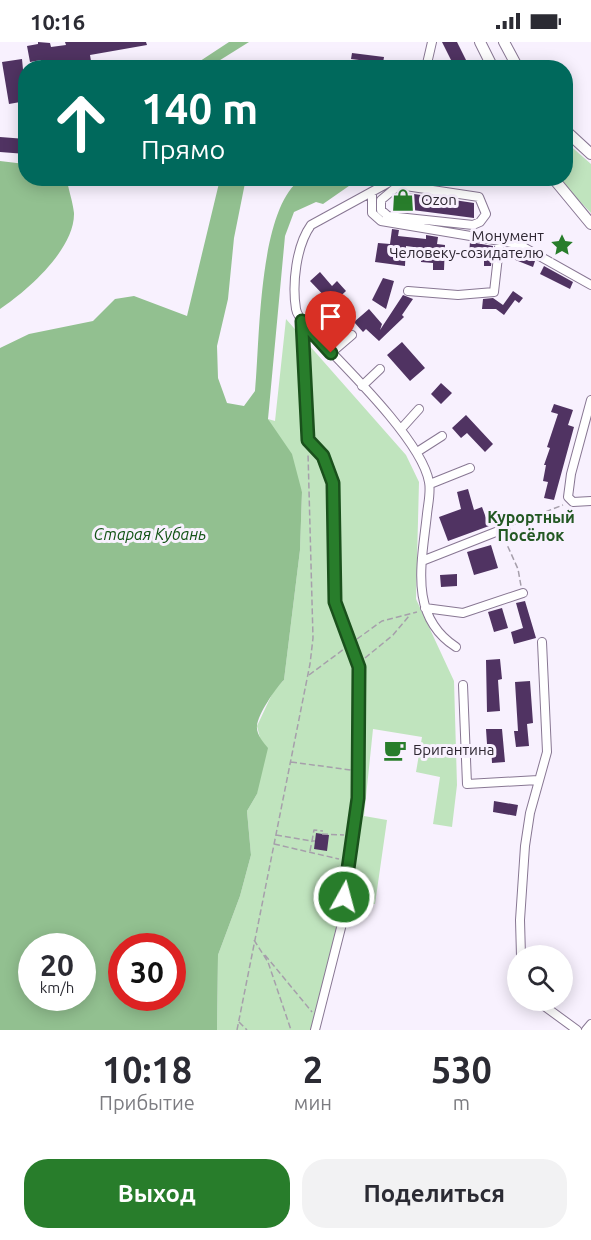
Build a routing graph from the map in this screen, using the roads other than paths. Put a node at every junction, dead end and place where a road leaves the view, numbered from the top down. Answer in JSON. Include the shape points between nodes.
{"nodes":[{"id":1,"x":432,"y":42,"type":"edge"},
{"id":2,"x":480,"y":42,"type":"edge"},
{"id":3,"x":504,"y":42,"type":"edge"},
{"id":4,"x":428,"y":60,"type":"edge"},
{"id":5,"x":489,"y":60,"type":"edge"},
{"id":6,"x":514,"y":60,"type":"edge"},
{"id":7,"x":573,"y":137,"type":"edge"},
{"id":8,"x":591,"y":154,"type":"edge"},
{"id":9,"x":386,"y":186,"type":"edge"},
{"id":10,"x":393,"y":186,"type":"edge"},
{"id":11,"x":422,"y":186,"type":"edge"},
{"id":12,"x":560,"y":186,"type":"edge"},
{"id":13,"x":372,"y":192,"type":"junction"},
{"id":14,"x":591,"y":224,"type":"edge"},
{"id":15,"x":500,"y":239,"type":"junction"},
{"id":16,"x":591,"y":285,"type":"edge"},
{"id":17,"x":408,"y":291,"type":"dead end"},
{"id":18,"x":329,"y":312,"type":"dead end"},
{"id":19,"x":302,"y":321,"type":"junction"},
{"id":20,"x":309,"y":329,"type":"junction"},
{"id":21,"x":352,"y":335,"type":"dead end"},
{"id":22,"x":331,"y":353,"type":"junction"},
{"id":23,"x":380,"y":369,"type":"dead end"},
{"id":24,"x":362,"y":386,"type":"junction"},
{"id":25,"x":591,"y":400,"type":"edge"},
{"id":26,"x":419,"y":409,"type":"dead end"},
{"id":27,"x":401,"y":429,"type":"junction"},
{"id":28,"x":442,"y":436,"type":"dead end"},
{"id":29,"x":417,"y":452,"type":"junction"},
{"id":30,"x":470,"y":468,"type":"dead end"},
{"id":31,"x":430,"y":484,"type":"junction"},
{"id":32,"x":591,"y":501,"type":"edge"},
{"id":33,"x":503,"y":529,"type":"road end"},
{"id":34,"x":422,"y":561,"type":"junction"},
{"id":35,"x":523,"y":593,"type":"road end"},
{"id":36,"x":425,"y":608,"type":"junction"},
{"id":37,"x":542,"y":642,"type":"dead end"},
{"id":38,"x":456,"y":647,"type":"dead end"},
{"id":39,"x":463,"y":685,"type":"dead end"},
{"id":40,"x":538,"y":780,"type":"junction"},
{"id":41,"x":521,"y":945,"type":"edge"},
{"id":42,"x":551,"y":1011,"type":"edge"},
{"id":43,"x":591,"y":1024,"type":"edge"},
{"id":44,"x":315,"y":1030,"type":"edge"},
{"id":45,"x":577,"y":1030,"type":"edge"},
{"id":46,"x":586,"y":1030,"type":"edge"}],
"edges":[{"from":1,"to":4,"type":"street"},
{"from":2,"to":5,"type":"main road"},
{"from":3,"to":6,"type":"main road"},
{"from":7,"to":8,"type":"main road"},
{"from":9,"to":13,"type":"street"},
{"from":10,"to":11,"type":"street","via":[[381,200],[381,210],[388,216],[473,225],[486,214],[478,197]]},
{"from":12,"to":14,"type":"main road"},
{"from":13,"to":15,"type":"street","via":[[372,213],[381,221]]},
{"from":13,"to":19,"type":"street","via":[[311,225],[304,235],[295,282],[296,311]]},
{"from":15,"to":16,"type":"street","via":[[518,244]]},
{"from":15,"to":17,"type":"street","via":[[494,292],[458,295]]},
{"from":18,"to":20,"type":"street"},
{"from":19,"to":20,"type":"street"},
{"from":19,"to":44,"type":"street","via":[[308,440],[323,456],[333,483],[335,602],[357,664],[360,728],[345,912]]},
{"from":20,"to":22,"type":"street"},
{"from":21,"to":22,"type":"street"},
{"from":22,"to":24,"type":"street"},
{"from":23,"to":24,"type":"street"},
{"from":24,"to":27,"type":"street"},
{"from":25,"to":32,"type":"street","via":[[571,474],[569,500]]},
{"from":26,"to":27,"type":"street"},
{"from":27,"to":29,"type":"street"},
{"from":28,"to":29,"type":"street"},
{"from":29,"to":31,"type":"street"},
{"from":30,"to":31,"type":"street"},
{"from":31,"to":34,"type":"street"},
{"from":33,"to":34,"type":"street"},
{"from":34,"to":36,"type":"street","via":[[420,590]]},
{"from":35,"to":36,"type":"street","via":[[463,613]]},
{"from":36,"to":38,"type":"street","via":[[445,640]]},
{"from":37,"to":40,"type":"street","via":[[548,745]]},
{"from":39,"to":40,"type":"street","via":[[467,783]]},
{"from":40,"to":41,"type":"street","via":[[525,846]]},
{"from":42,"to":45,"type":"street"},
{"from":43,"to":46,"type":"street"}]}
